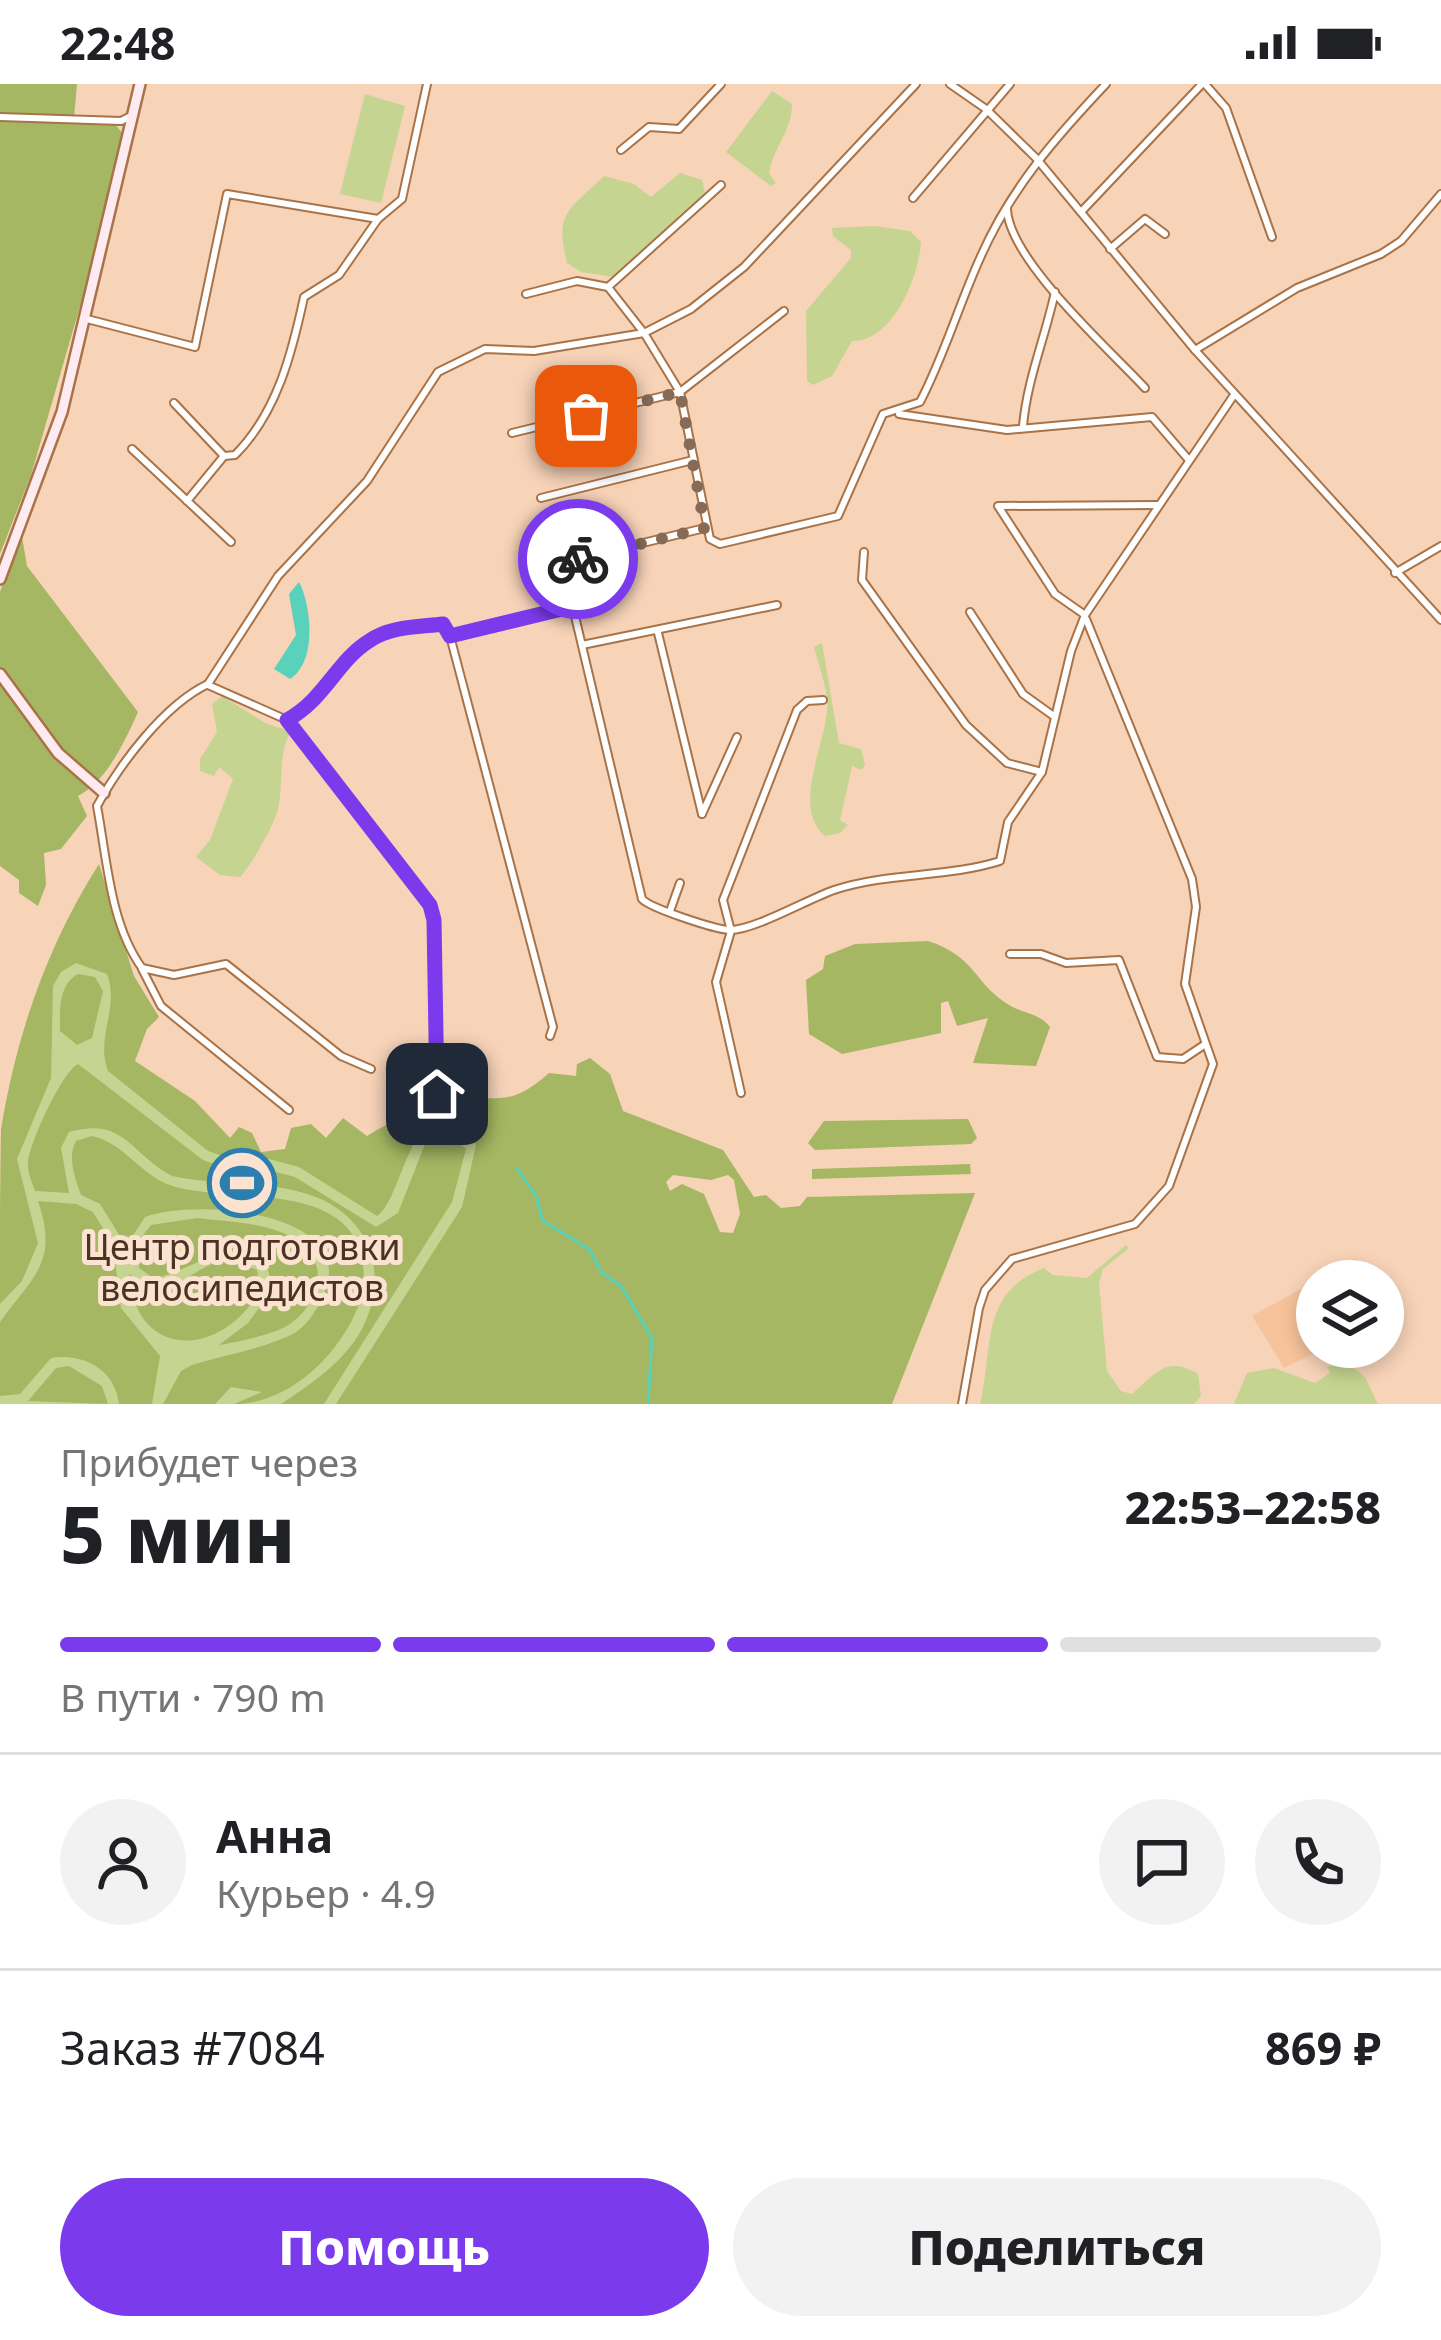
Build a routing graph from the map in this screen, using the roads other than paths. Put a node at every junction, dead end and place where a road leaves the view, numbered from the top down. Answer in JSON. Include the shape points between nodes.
{"nodes":[{"id":1,"x":140,"y":84,"type":"edge"},
{"id":2,"x":427,"y":84,"type":"edge"},
{"id":3,"x":721,"y":84,"type":"edge"},
{"id":4,"x":916,"y":84,"type":"edge"},
{"id":5,"x":950,"y":84,"type":"edge"},
{"id":6,"x":1010,"y":84,"type":"edge"},
{"id":7,"x":1106,"y":84,"type":"edge"},
{"id":8,"x":1182,"y":84,"type":"edge"},
{"id":9,"x":1204,"y":84,"type":"edge"},
{"id":10,"x":1193,"y":94,"type":"junction"},
{"id":11,"x":986,"y":109,"type":"junction"},
{"id":12,"x":133,"y":116,"type":"junction"},
{"id":13,"x":0,"y":117,"type":"edge"},
{"id":14,"x":621,"y":150,"type":"dead end"},
{"id":15,"x":1036,"y":158,"type":"junction"},
{"id":16,"x":721,"y":185,"type":"dead end"},
{"id":17,"x":1441,"y":194,"type":"edge"},
{"id":18,"x":913,"y":197,"type":"dead end"},
{"id":19,"x":1007,"y":206,"type":"junction"},
{"id":20,"x":1080,"y":212,"type":"junction"},
{"id":21,"x":378,"y":221,"type":"junction"},
{"id":22,"x":1165,"y":234,"type":"dead end"},
{"id":23,"x":1272,"y":238,"type":"dead end"},
{"id":24,"x":1110,"y":250,"type":"junction"},
{"id":25,"x":608,"y":287,"type":"junction"},
{"id":26,"x":1055,"y":292,"type":"junction"},
{"id":27,"x":526,"y":294,"type":"dead end"},
{"id":28,"x":784,"y":311,"type":"dead end"},
{"id":29,"x":87,"y":319,"type":"junction"},
{"id":30,"x":644,"y":333,"type":"junction"},
{"id":31,"x":1195,"y":350,"type":"junction"},
{"id":32,"x":1145,"y":388,"type":"dead end"},
{"id":33,"x":680,"y":392,"type":"junction"},
{"id":34,"x":1236,"y":397,"type":"junction"},
{"id":35,"x":174,"y":403,"type":"dead end"},
{"id":36,"x":896,"y":414,"type":"junction"},
{"id":37,"x":1023,"y":426,"type":"junction"},
{"id":38,"x":512,"y":433,"type":"dead end"},
{"id":39,"x":132,"y":449,"type":"dead end"},
{"id":40,"x":224,"y":456,"type":"junction"},
{"id":41,"x":1188,"y":459,"type":"junction"},
{"id":42,"x":692,"y":460,"type":"junction"},
{"id":43,"x":541,"y":498,"type":"dead end"},
{"id":44,"x":187,"y":501,"type":"junction"},
{"id":45,"x":1157,"y":506,"type":"junction"},
{"id":46,"x":705,"y":528,"type":"junction"},
{"id":47,"x":231,"y":542,"type":"dead end"},
{"id":48,"x":1441,"y":546,"type":"edge"},
{"id":49,"x":864,"y":552,"type":"dead end"},
{"id":50,"x":1395,"y":573,"type":"junction"},
{"id":51,"x":0,"y":578,"type":"edge"},
{"id":52,"x":777,"y":605,"type":"dead end"},
{"id":53,"x":570,"y":607,"type":"junction"},
{"id":54,"x":970,"y":611,"type":"dead end"},
{"id":55,"x":1085,"y":615,"type":"junction"},
{"id":56,"x":1441,"y":620,"type":"edge"},
{"id":57,"x":658,"y":633,"type":"junction"},
{"id":58,"x":450,"y":636,"type":"junction"},
{"id":59,"x":582,"y":645,"type":"junction"},
{"id":60,"x":0,"y":674,"type":"edge"},
{"id":61,"x":208,"y":684,"type":"junction"},
{"id":62,"x":823,"y":700,"type":"dead end"},
{"id":63,"x":1055,"y":717,"type":"junction"},
{"id":64,"x":287,"y":720,"type":"junction"},
{"id":65,"x":736,"y":736,"type":"dead end"},
{"id":66,"x":1042,"y":772,"type":"junction"},
{"id":67,"x":104,"y":793,"type":"junction"},
{"id":68,"x":680,"y":883,"type":"dead end"},
{"id":69,"x":670,"y":910,"type":"junction"},
{"id":70,"x":731,"y":931,"type":"junction"},
{"id":71,"x":1010,"y":954,"type":"dead end"},
{"id":72,"x":142,"y":968,"type":"junction"},
{"id":73,"x":550,"y":1036,"type":"dead end"},
{"id":74,"x":1204,"y":1045,"type":"junction"},
{"id":75,"x":371,"y":1069,"type":"dead end"},
{"id":76,"x":437,"y":1094,"type":"dead end"},
{"id":77,"x":741,"y":1094,"type":"dead end"},
{"id":78,"x":289,"y":1110,"type":"dead end"},
{"id":79,"x":962,"y":1404,"type":"edge"}],
"edges":[{"from":1,"to":12,"type":"main road"},
{"from":2,"to":21,"type":"street","via":[[403,200]]},
{"from":3,"to":14,"type":"street","via":[[679,129],[649,127]]},
{"from":4,"to":30,"type":"street","via":[[744,267]]},
{"from":5,"to":11,"type":"street"},
{"from":6,"to":11,"type":"street"},
{"from":7,"to":15,"type":"street"},
{"from":8,"to":10,"type":"street"},
{"from":9,"to":10,"type":"street"},
{"from":9,"to":23,"type":"street","via":[[1226,108]]},
{"from":10,"to":20,"type":"street"},
{"from":11,"to":15,"type":"street"},
{"from":11,"to":18,"type":"street"},
{"from":12,"to":13,"type":"street"},
{"from":12,"to":29,"type":"main road"},
{"from":15,"to":19,"type":"street"},
{"from":15,"to":20,"type":"street"},
{"from":16,"to":25,"type":"street"},
{"from":17,"to":31,"type":"street","via":[[1381,254],[1297,288]]},
{"from":19,"to":26,"type":"street","via":[[1008,226]]},
{"from":19,"to":36,"type":"street","via":[[920,401]]},
{"from":20,"to":24,"type":"street"},
{"from":21,"to":29,"type":"street","via":[[227,194],[195,347]]},
{"from":21,"to":40,"type":"street","via":[[339,275],[304,297],[282,382],[247,444]]},
{"from":22,"to":24,"type":"street","via":[[1145,218]]},
{"from":24,"to":31,"type":"street"},
{"from":25,"to":27,"type":"street","via":[[577,281]]},
{"from":25,"to":30,"type":"street"},
{"from":26,"to":32,"type":"street"},
{"from":26,"to":37,"type":"street"},
{"from":28,"to":33,"type":"street"},
{"from":29,"to":51,"type":"main road"},
{"from":30,"to":33,"type":"street"},
{"from":30,"to":61,"type":"street","via":[[534,351],[485,349],[438,372],[367,481],[278,576]]},
{"from":31,"to":34,"type":"street"},
{"from":33,"to":38,"type":"street"},
{"from":33,"to":42,"type":"street"},
{"from":34,"to":41,"type":"street"},
{"from":34,"to":50,"type":"street"},
{"from":35,"to":40,"type":"street"},
{"from":36,"to":37,"type":"street"},
{"from":36,"to":46,"type":"street","via":[[883,414],[838,516],[720,544]]},
{"from":37,"to":41,"type":"street","via":[[1152,418]]},
{"from":39,"to":44,"type":"street"},
{"from":40,"to":44,"type":"street"},
{"from":41,"to":45,"type":"street"},
{"from":42,"to":43,"type":"street"},
{"from":42,"to":46,"type":"street"},
{"from":44,"to":47,"type":"street"},
{"from":45,"to":55,"type":"street"},
{"from":45,"to":55,"type":"street","via":[[998,506],[1055,594]]},
{"from":46,"to":53,"type":"street","via":[[572,560],[565,574]]},
{"from":48,"to":50,"type":"street"},
{"from":49,"to":66,"type":"street","via":[[862,580],[966,725],[1007,763]]},
{"from":50,"to":56,"type":"street"},
{"from":52,"to":57,"type":"street"},
{"from":53,"to":58,"type":"street"},
{"from":53,"to":59,"type":"street"},
{"from":54,"to":63,"type":"street","via":[[1023,694]]},
{"from":55,"to":63,"type":"street"},
{"from":55,"to":74,"type":"street","via":[[1192,879],[1185,984]]},
{"from":57,"to":59,"type":"street"},
{"from":57,"to":65,"type":"street","via":[[702,814]]},
{"from":58,"to":64,"type":"street","via":[[443,624],[366,642],[309,708]]},
{"from":58,"to":73,"type":"street"},
{"from":59,"to":69,"type":"street","via":[[642,899]]},
{"from":60,"to":67,"type":"main road","via":[[58,753]]},
{"from":61,"to":64,"type":"street"},
{"from":61,"to":67,"type":"street","via":[[188,694]]},
{"from":62,"to":70,"type":"street","via":[[797,710],[730,871],[723,900]]},
{"from":63,"to":66,"type":"street"},
{"from":64,"to":76,"type":"street","via":[[430,905]]},
{"from":66,"to":70,"type":"street","via":[[1008,822],[1000,861],[836,889]]},
{"from":67,"to":72,"type":"street","via":[[98,806],[119,921]]},
{"from":68,"to":69,"type":"street"},
{"from":69,"to":70,"type":"street"},
{"from":70,"to":77,"type":"street","via":[[716,982]]},
{"from":71,"to":74,"type":"street","via":[[1119,960],[1157,1057],[1183,1059]]},
{"from":72,"to":75,"type":"street","via":[[174,975],[226,964],[327,1045]]},
{"from":72,"to":78,"type":"street","via":[[161,1006]]},
{"from":74,"to":79,"type":"street","via":[[1213,1064],[1169,1186],[1135,1224],[1012,1258],[979,1308]]}]}
